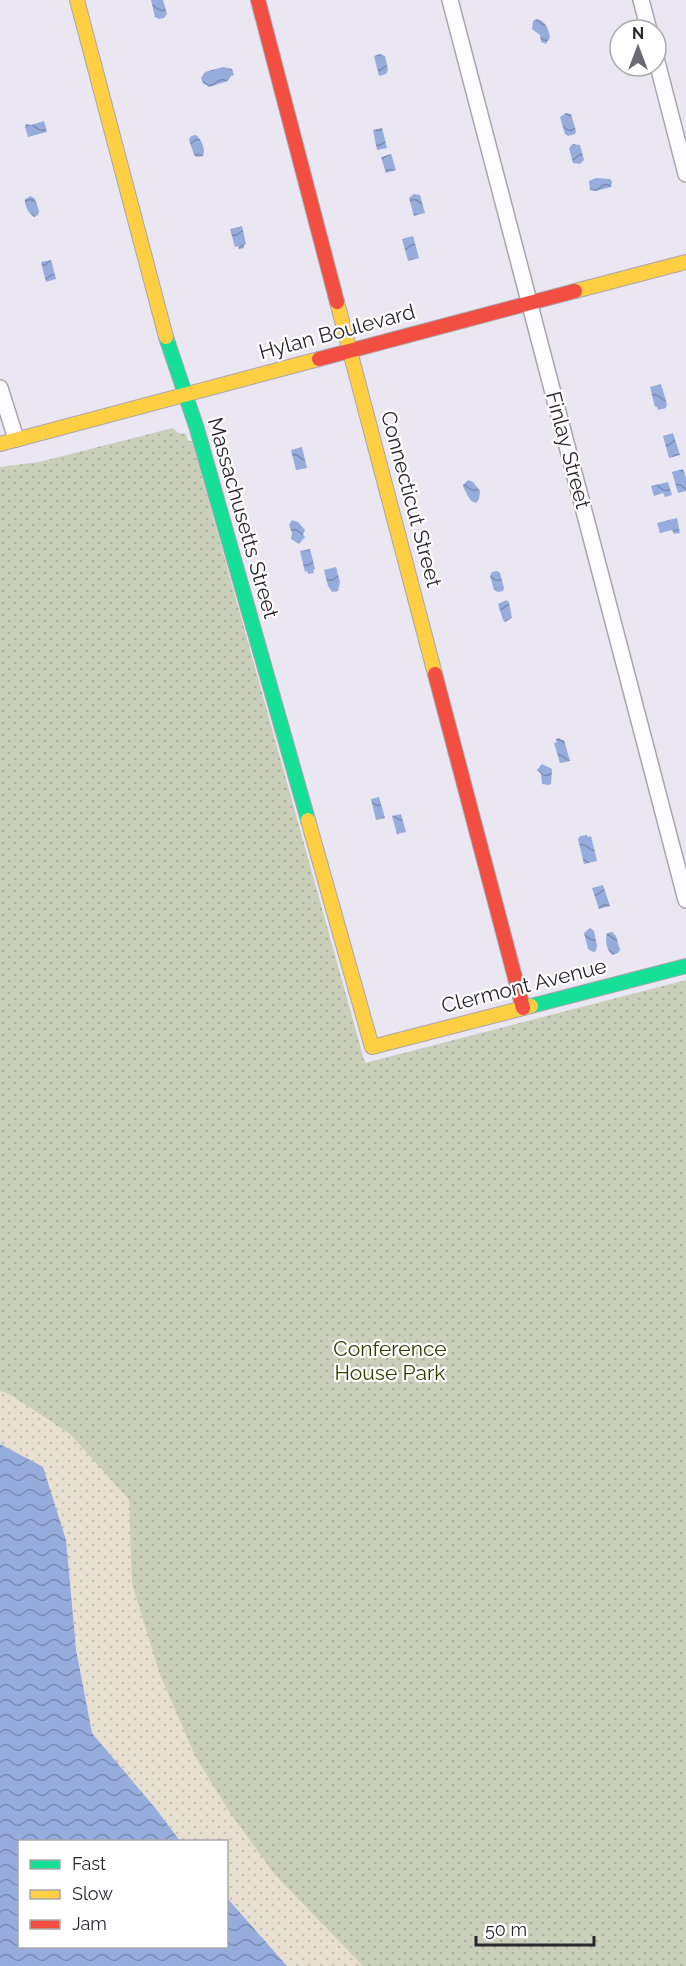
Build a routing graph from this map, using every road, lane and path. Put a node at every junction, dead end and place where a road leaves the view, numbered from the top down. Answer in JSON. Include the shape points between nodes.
{"nodes":[{"id":1,"x":77,"y":0,"type":"edge"},
{"id":2,"x":258,"y":0,"type":"edge"},
{"id":3,"x":450,"y":0,"type":"edge"},
{"id":4,"x":641,"y":0,"type":"edge"},
{"id":5,"x":646,"y":18,"type":"edge"},
{"id":6,"x":661,"y":78,"type":"edge"},
{"id":7,"x":686,"y":174,"type":"edge"},
{"id":8,"x":686,"y":262,"type":"edge"},
{"id":9,"x":529,"y":303,"type":"junction"},
{"id":10,"x":350,"y":350,"type":"junction"},
{"id":11,"x":0,"y":388,"type":"edge"},
{"id":12,"x":185,"y":394,"type":"junction"},
{"id":13,"x":16,"y":440,"type":"junction"},
{"id":14,"x":0,"y":444,"type":"edge"},
{"id":15,"x":686,"y":900,"type":"edge"},
{"id":16,"x":686,"y":966,"type":"edge"},
{"id":17,"x":523,"y":1008,"type":"junction"},
{"id":18,"x":372,"y":1047,"type":"joint"}],
"edges":[{"from":1,"to":12,"type":"street","name":"Massachusetts Street","via":[[172,358]]},
{"from":2,"to":10,"type":"street","name":"Connecticut Street"},
{"from":3,"to":9,"type":"street","name":"Finlay Street"},
{"from":4,"to":5,"type":"street"},
{"from":6,"to":7,"type":"street"},
{"from":8,"to":9,"type":"street","name":"Hylan Boulevard"},
{"from":9,"to":10,"type":"street","name":"Hylan Boulevard"},
{"from":9,"to":15,"type":"street","name":"Finlay Street"},
{"from":10,"to":12,"type":"street","name":"Hylan Boulevard"},
{"from":10,"to":17,"type":"street","name":"Connecticut Street"},
{"from":11,"to":13,"type":"street"},
{"from":12,"to":13,"type":"street","name":"Hylan Boulevard"},
{"from":12,"to":18,"type":"street","name":"Massachusetts Street"},
{"from":13,"to":14,"type":"street","name":"Hylan Boulevard"},
{"from":16,"to":17,"type":"street","name":"Clermont Avenue"},
{"from":17,"to":18,"type":"street","name":"Clermont Avenue"}]}
